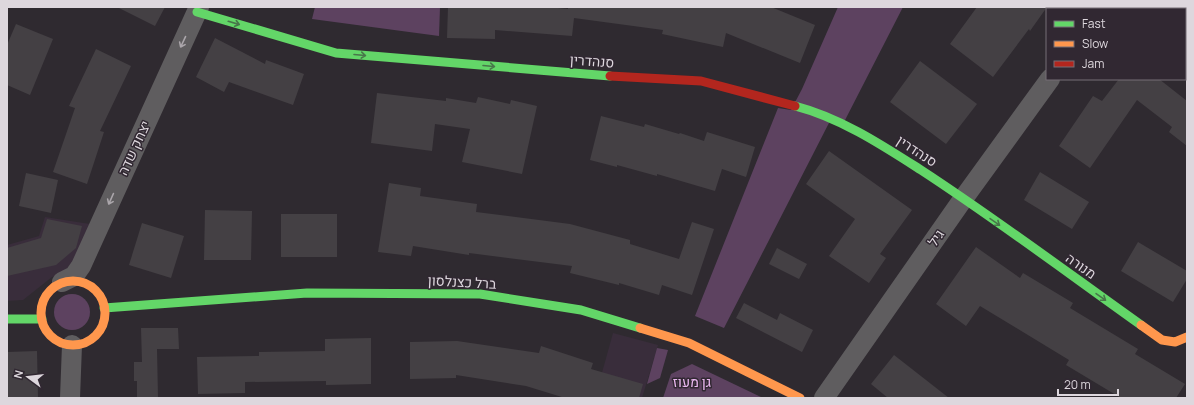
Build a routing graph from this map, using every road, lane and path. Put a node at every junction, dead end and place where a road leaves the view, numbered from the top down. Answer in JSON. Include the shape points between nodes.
{"nodes":[{"id":1,"x":198,"y":10,"type":"edge"},
{"id":2,"x":1049,"y":80,"type":"edge"},
{"id":3,"x":963,"y":199,"type":"junction"},
{"id":4,"x":62,"y":282,"type":"junction"},
{"id":5,"x":104,"y":308,"type":"junction"},
{"id":6,"x":7,"y":319,"type":"edge"},
{"id":7,"x":42,"y":319,"type":"junction"},
{"id":8,"x":1187,"y":337,"type":"edge"},
{"id":9,"x":72,"y":345,"type":"junction"},
{"id":10,"x":70,"y":398,"type":"edge"},
{"id":11,"x":800,"y":398,"type":"edge"},
{"id":12,"x":824,"y":398,"type":"edge"}],
"edges":[{"from":1,"to":3,"type":"street","name":"סנהדרין","one_way":true,"via":[[336,53],[567,73],[701,81],[804,108],[831,119],[877,142]]},
{"from":1,"to":4,"type":"street","name":"יצחק שדה","one_way":true,"via":[[81,266],[74,276]]},
{"from":2,"to":3,"type":"street","name":"גיל"},
{"from":3,"to":8,"type":"street","name":"מנורה","one_way":true,"via":[[1162,340],[1175,342]]},
{"from":3,"to":12,"type":"street","name":"גיל"},
{"from":4,"to":5,"type":"street","via":[[72,280],[92,287],[100,295]]},
{"from":4,"to":7,"type":"street","via":[[46,295],[42,305]]},
{"from":5,"to":9,"type":"street","via":[[102,326],[96,335],[88,341]]},
{"from":5,"to":11,"type":"street","name":"ברל כצנלסון","via":[[307,293],[480,294],[581,310],[689,343]]},
{"from":6,"to":7,"type":"street"},
{"from":7,"to":9,"type":"street","via":[[43,326],[57,341]]},
{"from":9,"to":10,"type":"street"}]}
